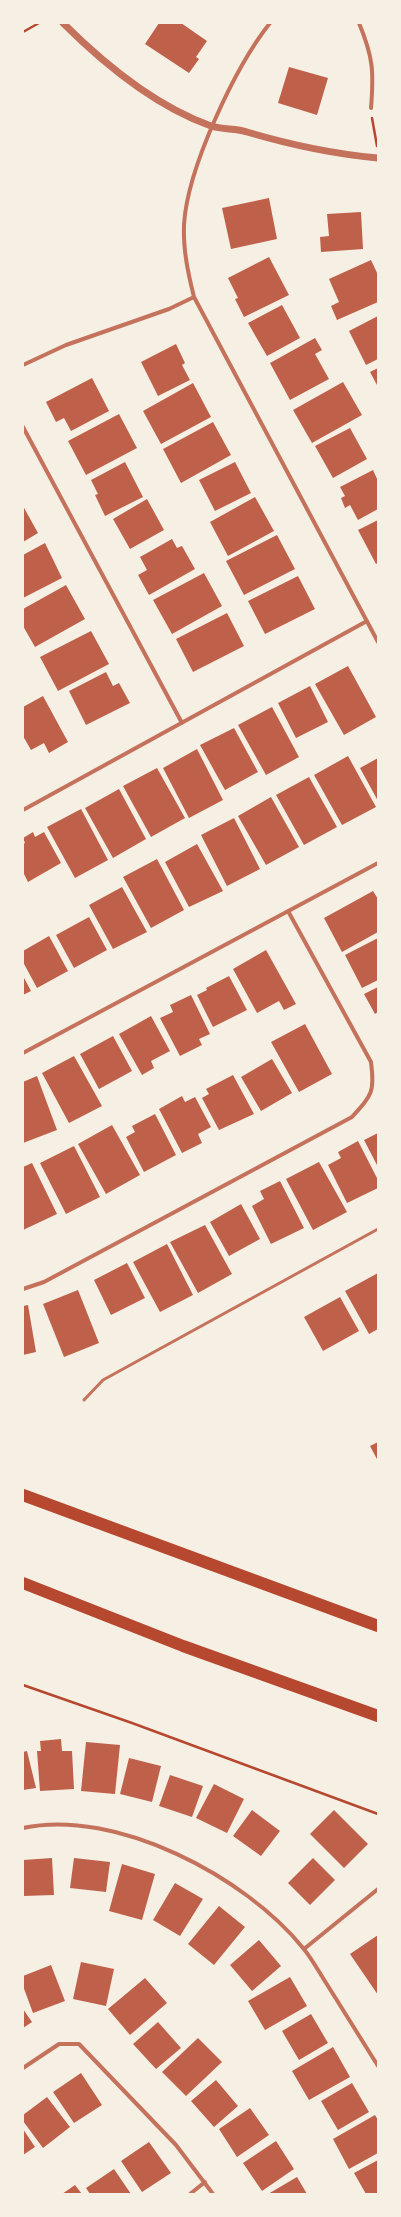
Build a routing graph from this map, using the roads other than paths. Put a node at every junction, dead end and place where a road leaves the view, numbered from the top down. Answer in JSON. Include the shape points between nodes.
{"nodes":[{"id":1,"x":63,"y":23,"type":"edge"},
{"id":2,"x":270,"y":23,"type":"edge"},
{"id":3,"x":359,"y":23,"type":"edge"},
{"id":4,"x":371,"y":108,"type":"road end"},
{"id":5,"x":213,"y":127,"type":"junction"},
{"id":6,"x":378,"y":158,"type":"edge"},
{"id":7,"x":194,"y":297,"type":"junction"},
{"id":8,"x":23,"y":364,"type":"edge"},
{"id":9,"x":23,"y":427,"type":"edge"},
{"id":10,"x":367,"y":621,"type":"junction"},
{"id":11,"x":378,"y":642,"type":"edge"},
{"id":12,"x":182,"y":722,"type":"junction"},
{"id":13,"x":23,"y":810,"type":"edge"},
{"id":14,"x":378,"y":863,"type":"edge"},
{"id":15,"x":288,"y":912,"type":"junction"},
{"id":16,"x":23,"y":1053,"type":"edge"},
{"id":17,"x":378,"y":1229,"type":"edge"},
{"id":18,"x":23,"y":1289,"type":"edge"},
{"id":19,"x":84,"y":1400,"type":"dead end"},
{"id":20,"x":23,"y":1495,"type":"edge"},
{"id":21,"x":23,"y":1583,"type":"edge"},
{"id":22,"x":378,"y":1626,"type":"edge"},
{"id":23,"x":378,"y":1716,"type":"edge"},
{"id":24,"x":23,"y":1828,"type":"edge"},
{"id":25,"x":378,"y":1889,"type":"edge"},
{"id":26,"x":304,"y":1948,"type":"junction"},
{"id":27,"x":378,"y":2066,"type":"edge"},
{"id":28,"x":23,"y":2068,"type":"edge"},
{"id":29,"x":205,"y":2182,"type":"junction"},
{"id":30,"x":190,"y":2194,"type":"edge"},
{"id":31,"x":213,"y":2194,"type":"edge"}],
"edges":[{"from":1,"to":5,"type":"street","via":[[92,52],[127,79],[180,112]]},
{"from":2,"to":5,"type":"street","via":[[243,63]]},
{"from":3,"to":4,"type":"street","via":[[370,51],[373,78]]},
{"from":5,"to":6,"type":"street","via":[[245,131],[302,148]]},
{"from":5,"to":7,"type":"street","via":[[188,194],[184,225],[185,262]]},
{"from":7,"to":8,"type":"street","via":[[169,310],[66,345]]},
{"from":7,"to":10,"type":"street"},
{"from":9,"to":12,"type":"street"},
{"from":10,"to":11,"type":"street"},
{"from":10,"to":12,"type":"street"},
{"from":12,"to":13,"type":"street"},
{"from":14,"to":15,"type":"street"},
{"from":15,"to":16,"type":"street"},
{"from":15,"to":18,"type":"street","via":[[372,1062],[374,1084],[366,1101],[352,1116],[44,1282]]},
{"from":17,"to":19,"type":"lane","via":[[103,1380]]},
{"from":20,"to":22,"type":"highway"},
{"from":21,"to":23,"type":"highway","via":[[183,1646]]},
{"from":24,"to":26,"type":"street","via":[[81,1825],[129,1834],[180,1855],[233,1886],[274,1917]]},
{"from":25,"to":26,"type":"street"},
{"from":26,"to":27,"type":"street"},
{"from":28,"to":29,"type":"street","via":[[59,2044],[79,2044],[176,2145]]},
{"from":29,"to":30,"type":"street"},
{"from":29,"to":31,"type":"street"}]}
